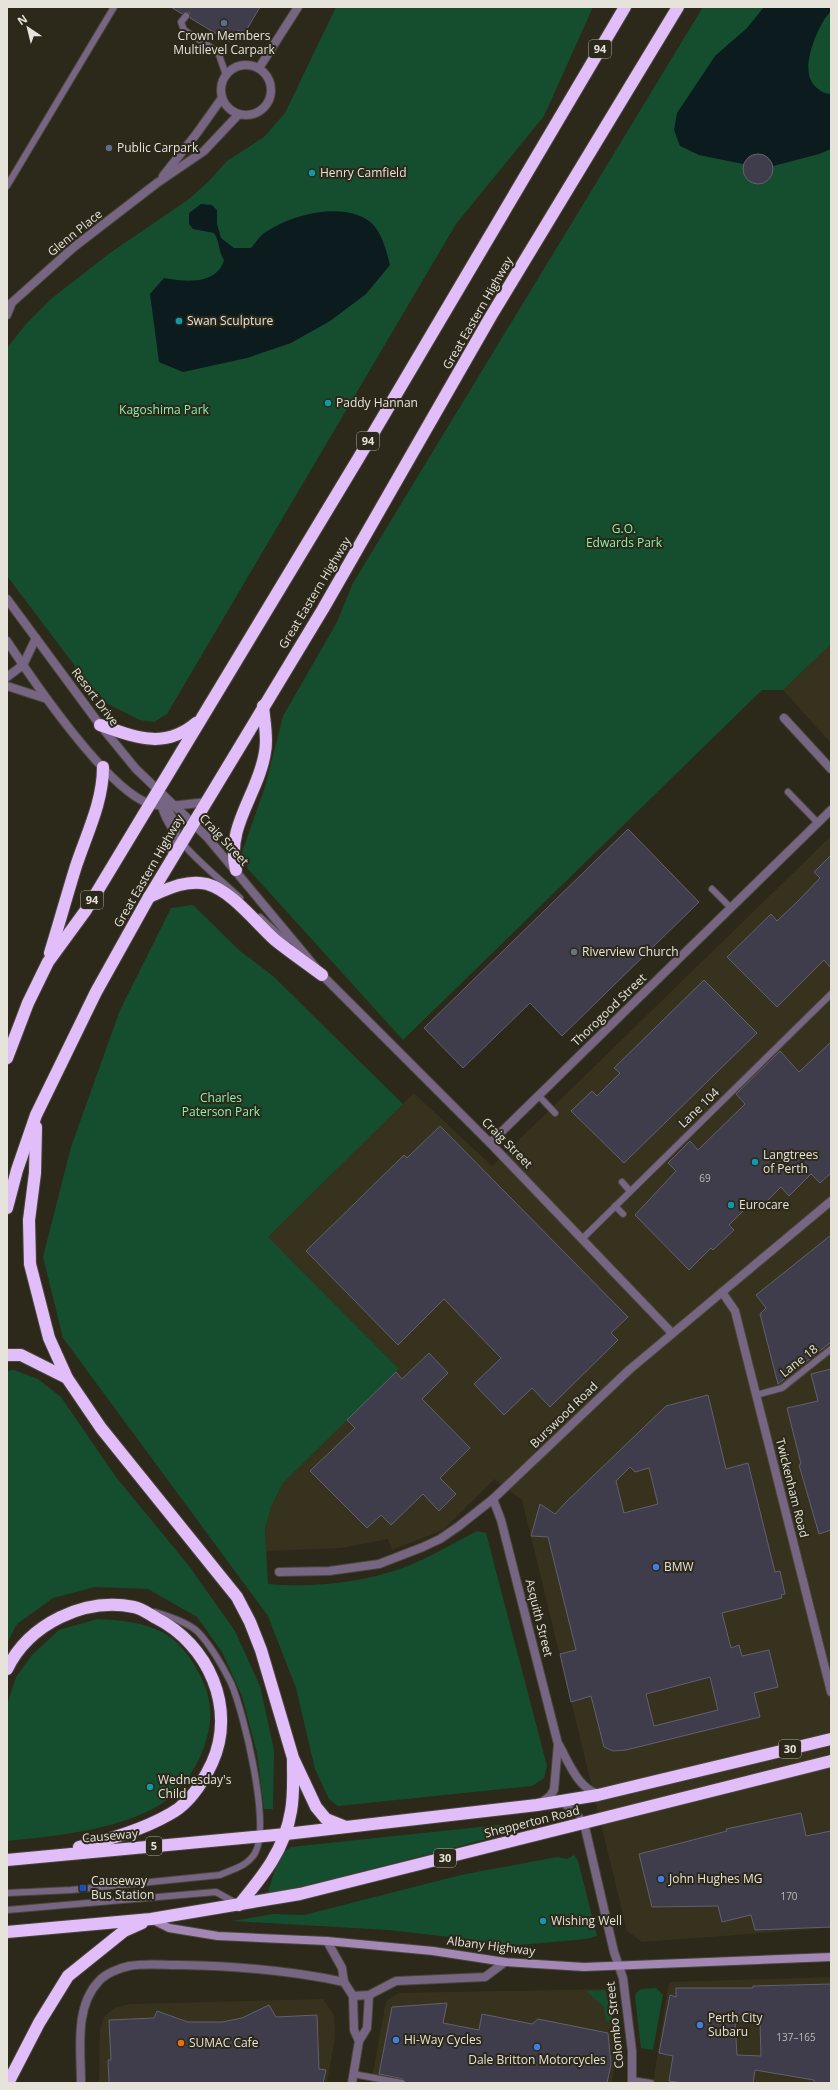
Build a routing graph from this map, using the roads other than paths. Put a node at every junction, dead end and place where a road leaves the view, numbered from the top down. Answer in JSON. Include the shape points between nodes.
{"nodes":[{"id":1,"x":114,"y":7,"type":"edge"},
{"id":2,"x":298,"y":7,"type":"edge"},
{"id":3,"x":625,"y":7,"type":"edge"},
{"id":4,"x":678,"y":7,"type":"edge"},
{"id":5,"x":186,"y":16,"type":"dead end"},
{"id":6,"x":259,"y":68,"type":"junction"},
{"id":7,"x":226,"y":75,"type":"junction"},
{"id":8,"x":222,"y":98,"type":"junction"},
{"id":9,"x":238,"y":115,"type":"junction"},
{"id":10,"x":157,"y":183,"type":"junction"},
{"id":11,"x":7,"y":186,"type":"edge"},
{"id":12,"x":8,"y":305,"type":"edge"},
{"id":13,"x":7,"y":315,"type":"edge"},
{"id":14,"x":7,"y":599,"type":"edge"},
{"id":15,"x":36,"y":638,"type":"junction"},
{"id":16,"x":7,"y":642,"type":"edge"},
{"id":17,"x":23,"y":665,"type":"junction"},
{"id":18,"x":7,"y":677,"type":"edge"},
{"id":19,"x":7,"y":686,"type":"edge"},
{"id":20,"x":47,"y":699,"type":"junction"},
{"id":21,"x":263,"y":706,"type":"junction"},
{"id":22,"x":202,"y":717,"type":"junction"},
{"id":23,"x":784,"y":718,"type":"dead end"},
{"id":24,"x":100,"y":725,"type":"junction"},
{"id":25,"x":103,"y":767,"type":"junction"},
{"id":26,"x":831,"y":769,"type":"edge"},
{"id":27,"x":158,"y":790,"type":"junction"},
{"id":28,"x":788,"y":792,"type":"dead end"},
{"id":29,"x":206,"y":802,"type":"junction"},
{"id":30,"x":163,"y":805,"type":"junction"},
{"id":31,"x":831,"y":810,"type":"edge"},
{"id":32,"x":192,"y":823,"type":"junction"},
{"id":33,"x":818,"y":823,"type":"junction"},
{"id":34,"x":178,"y":839,"type":"junction"},
{"id":35,"x":236,"y":870,"type":"junction"},
{"id":36,"x":712,"y":889,"type":"dead end"},
{"id":37,"x":149,"y":897,"type":"junction"},
{"id":38,"x":731,"y":908,"type":"junction"},
{"id":39,"x":48,"y":962,"type":"junction"},
{"id":40,"x":322,"y":974,"type":"junction"},
{"id":41,"x":831,"y":994,"type":"edge"},
{"id":42,"x":7,"y":1058,"type":"edge"},
{"id":43,"x":538,"y":1095,"type":"junction"},
{"id":44,"x":555,"y":1113,"type":"dead end"},
{"id":45,"x":36,"y":1115,"type":"junction"},
{"id":46,"x":490,"y":1143,"type":"junction"},
{"id":47,"x":622,"y":1182,"type":"dead end"},
{"id":48,"x":630,"y":1191,"type":"junction"},
{"id":49,"x":831,"y":1202,"type":"edge"},
{"id":50,"x":615,"y":1206,"type":"junction"},
{"id":51,"x":7,"y":1208,"type":"edge"},
{"id":52,"x":623,"y":1214,"type":"dead end"},
{"id":53,"x":583,"y":1238,"type":"junction"},
{"id":54,"x":722,"y":1292,"type":"junction"},
{"id":55,"x":672,"y":1333,"type":"junction"},
{"id":56,"x":831,"y":1349,"type":"edge"},
{"id":57,"x":7,"y":1355,"type":"edge"},
{"id":58,"x":67,"y":1378,"type":"junction"},
{"id":59,"x":756,"y":1395,"type":"junction"},
{"id":60,"x":493,"y":1499,"type":"junction"},
{"id":61,"x":279,"y":1572,"type":"dead end"},
{"id":62,"x":135,"y":1607,"type":"junction"},
{"id":63,"x":7,"y":1669,"type":"edge"},
{"id":64,"x":831,"y":1692,"type":"edge"},
{"id":65,"x":831,"y":1740,"type":"edge"},
{"id":66,"x":558,"y":1744,"type":"junction"},
{"id":67,"x":293,"y":1758,"type":"junction"},
{"id":68,"x":831,"y":1761,"type":"edge"},
{"id":69,"x":598,"y":1795,"type":"junction"},
{"id":70,"x":558,"y":1801,"type":"junction"},
{"id":71,"x":537,"y":1805,"type":"junction"},
{"id":72,"x":584,"y":1823,"type":"junction"},
{"id":73,"x":347,"y":1828,"type":"junction"},
{"id":74,"x":286,"y":1834,"type":"junction"},
{"id":75,"x":261,"y":1837,"type":"junction"},
{"id":76,"x":47,"y":1856,"type":"junction"},
{"id":77,"x":7,"y":1860,"type":"edge"},
{"id":78,"x":7,"y":1893,"type":"edge"},
{"id":79,"x":239,"y":1905,"type":"junction"},
{"id":80,"x":7,"y":1910,"type":"edge"},
{"id":81,"x":150,"y":1919,"type":"junction"},
{"id":82,"x":7,"y":1932,"type":"edge"},
{"id":83,"x":327,"y":1941,"type":"junction"},
{"id":84,"x":831,"y":1957,"type":"edge"},
{"id":85,"x":505,"y":1962,"type":"junction"},
{"id":86,"x":619,"y":1965,"type":"junction"},
{"id":87,"x":344,"y":1982,"type":"junction"},
{"id":88,"x":369,"y":1995,"type":"junction"},
{"id":89,"x":353,"y":1996,"type":"junction"},
{"id":90,"x":359,"y":2041,"type":"junction"},
{"id":91,"x":353,"y":2074,"type":"junction"},
{"id":92,"x":632,"y":2082,"type":"edge"},
{"id":93,"x":8,"y":2083,"type":"edge"},
{"id":94,"x":81,"y":2083,"type":"edge"},
{"id":95,"x":352,"y":2083,"type":"edge"},
{"id":96,"x":402,"y":2083,"type":"edge"},
{"id":97,"x":651,"y":2083,"type":"edge"}],
"edges":[{"from":1,"to":11,"type":"lane"},
{"from":2,"to":6,"type":"street"},
{"from":3,"to":22,"type":"highway","number":"94"},
{"from":4,"to":21,"type":"highway","name":"Great Eastern Highway","via":[[491,316],[388,498]]},
{"from":5,"to":7,"type":"lane","via":[[181,22],[184,30],[218,52]]},
{"from":6,"to":7,"type":"street","via":[[238,66]]},
{"from":6,"to":9,"type":"street","via":[[270,81],[271,97],[267,104],[254,114]]},
{"from":7,"to":8,"type":"street","via":[[222,82]]},
{"from":8,"to":9,"type":"street","via":[[225,105]]},
{"from":8,"to":10,"type":"street","name":"Glenn Place"},
{"from":9,"to":10,"type":"street","name":"Glenn Place","via":[[204,151]]},
{"from":10,"to":12,"type":"street","name":"Glenn Place","via":[[74,247]]},
{"from":12,"to":13,"type":"street","name":"Glenn Place"},
{"from":14,"to":15,"type":"street","name":"Resort Drive"},
{"from":15,"to":17,"type":"street"},
{"from":15,"to":24,"type":"street","name":"Resort Drive"},
{"from":16,"to":17,"type":"street"},
{"from":17,"to":18,"type":"street"},
{"from":17,"to":20,"type":"street"},
{"from":19,"to":20,"type":"street"},
{"from":20,"to":25,"type":"street"},
{"from":21,"to":29,"type":"highway","name":"Great Eastern Highway"},
{"from":21,"to":35,"type":"highway","via":[[266,752],[233,843]]},
{"from":22,"to":24,"type":"highway","via":[[188,730],[162,740],[126,734]]},
{"from":22,"to":27,"type":"highway","number":"94"},
{"from":23,"to":26,"type":"street"},
{"from":24,"to":27,"type":"street","name":"Resort Drive","via":[[136,769]]},
{"from":25,"to":30,"type":"street","via":[[124,789]]},
{"from":25,"to":39,"type":"highway","via":[[103,783],[94,820],[76,865]]},
{"from":27,"to":30,"type":"highway","number":"94"},
{"from":27,"to":30,"type":"street","name":"Craig Street"},
{"from":28,"to":33,"type":"lane"},
{"from":29,"to":30,"type":"street"},
{"from":29,"to":32,"type":"highway","name":"Great Eastern Highway"},
{"from":30,"to":32,"type":"street","name":"Craig Street"},
{"from":30,"to":34,"type":"street","via":[[176,825]]},
{"from":30,"to":39,"type":"highway","number":"94"},
{"from":31,"to":33,"type":"street","name":"Thorogood Street"},
{"from":32,"to":34,"type":"highway","name":"Great Eastern Highway"},
{"from":32,"to":35,"type":"street","name":"Craig Street"},
{"from":33,"to":38,"type":"street","name":"Thorogood Street"},
{"from":34,"to":37,"type":"highway","name":"Great Eastern Highway","via":[[169,862]]},
{"from":34,"to":40,"type":"lane","name":"Craig Street"},
{"from":35,"to":40,"type":"street","name":"Craig Street"},
{"from":36,"to":38,"type":"lane"},
{"from":37,"to":40,"type":"highway","via":[[187,883],[207,884],[230,897],[276,940]]},
{"from":37,"to":45,"type":"highway","name":"Great Eastern Highway","via":[[96,992]]},
{"from":38,"to":43,"type":"street","name":"Thorogood Street"},
{"from":39,"to":42,"type":"highway","number":"94","via":[[28,1002]]},
{"from":40,"to":46,"type":"street","name":"Craig Street"},
{"from":41,"to":48,"type":"lane","name":"Lane 104"},
{"from":43,"to":44,"type":"lane"},
{"from":43,"to":46,"type":"street","name":"Thorogood Street"},
{"from":45,"to":51,"type":"highway","name":"Great Eastern Highway"},
{"from":45,"to":58,"type":"highway","via":[[35,1174],[29,1220],[30,1264],[49,1338]]},
{"from":46,"to":53,"type":"street","name":"Craig Street"},
{"from":47,"to":48,"type":"lane"},
{"from":48,"to":50,"type":"lane","name":"Lane 104"},
{"from":49,"to":54,"type":"street","name":"Burswood Road"},
{"from":50,"to":52,"type":"lane"},
{"from":50,"to":53,"type":"lane","name":"Lane 104"},
{"from":53,"to":55,"type":"street","name":"Craig Street"},
{"from":54,"to":55,"type":"street","name":"Burswood Road"},
{"from":54,"to":59,"type":"street","name":"Twickenham Road","via":[[735,1311]]},
{"from":55,"to":60,"type":"street","name":"Burswood Road","via":[[623,1375]]},
{"from":56,"to":59,"type":"lane","name":"Lane 18","via":[[782,1388]]},
{"from":57,"to":58,"type":"highway","via":[[21,1355]]},
{"from":58,"to":67,"type":"highway","via":[[101,1428],[237,1597],[261,1650]]},
{"from":59,"to":64,"type":"street","name":"Twickenham Road"},
{"from":60,"to":61,"type":"street","name":"Burswood Road","via":[[440,1539],[379,1564],[329,1571]]},
{"from":60,"to":66,"type":"street","name":"Asquith Street","via":[[502,1520]]},
{"from":62,"to":63,"type":"highway","via":[[104,1605],[69,1612],[44,1626],[25,1643],[12,1658]]},
{"from":62,"to":75,"type":"lane","via":[[167,1616],[196,1631],[215,1653],[231,1684],[253,1756]]},
{"from":62,"to":76,"type":"highway","via":[[171,1626],[193,1646],[207,1667],[218,1692],[222,1713],[221,1738],[215,1757],[206,1778],[171,1814],[117,1837]]},
{"from":65,"to":69,"type":"highway","name":"Shepperton Road","number":"30"},
{"from":66,"to":69,"type":"street","name":"Asquith Street","via":[[582,1784]]},
{"from":66,"to":71,"type":"street","name":"Asquith Street","via":[[554,1790],[546,1800]]},
{"from":67,"to":73,"type":"highway","via":[[316,1807],[326,1819]]},
{"from":67,"to":74,"type":"highway","via":[[292,1805]]},
{"from":68,"to":72,"type":"highway","name":"Shepperton Road","number":"30"},
{"from":69,"to":70,"type":"highway","name":"Shepperton Road","number":"30"},
{"from":70,"to":71,"type":"highway","name":"Shepperton Road","number":"30"},
{"from":70,"to":72,"type":"lane","via":[[573,1810]]},
{"from":71,"to":73,"type":"highway","name":"Shepperton Road","number":"30"},
{"from":72,"to":79,"type":"highway","name":"Shepperton Road","number":"30","via":[[300,1894]]},
{"from":72,"to":86,"type":"street"},
{"from":73,"to":74,"type":"highway","name":"Shepperton Road","number":"30"},
{"from":74,"to":75,"type":"highway","name":"Causeway","number":"5"},
{"from":74,"to":79,"type":"highway","via":[[266,1872]]},
{"from":75,"to":76,"type":"highway","name":"Causeway","number":"5"},
{"from":75,"to":78,"type":"lane","via":[[251,1860],[220,1875],[71,1890]]},
{"from":76,"to":77,"type":"highway","name":"Causeway","number":"5"},
{"from":79,"to":80,"type":"lane","via":[[216,1892]]},
{"from":79,"to":81,"type":"highway"},
{"from":81,"to":82,"type":"highway"},
{"from":81,"to":83,"type":"main road","name":"Albany Highway","via":[[168,1928],[218,1936]]},
{"from":81,"to":93,"type":"highway","via":[[124,1931],[68,1976],[39,2023]]},
{"from":83,"to":85,"type":"main road","name":"Albany Highway","via":[[433,1951]]},
{"from":83,"to":87,"type":"street","via":[[342,1968]]},
{"from":84,"to":86,"type":"main road","name":"Albany Highway"},
{"from":85,"to":86,"type":"main road","name":"Albany Highway","via":[[584,1967]]},
{"from":85,"to":88,"type":"street","via":[[485,1977],[396,1981]]},
{"from":86,"to":92,"type":"street","name":"Colombo Street","via":[[630,2026]]},
{"from":87,"to":89,"type":"street"},
{"from":87,"to":94,"type":"street","via":[[313,1975],[240,1968],[129,1966],[113,1972],[100,1980],[89,1994],[84,2007],[81,2026]]},
{"from":88,"to":89,"type":"street"},
{"from":88,"to":90,"type":"street","via":[[366,2028]]},
{"from":89,"to":90,"type":"street","via":[[354,2030]]},
{"from":90,"to":91,"type":"street"},
{"from":91,"to":95,"type":"street"},
{"from":91,"to":96,"type":"lane"},
{"from":92,"to":97,"type":"lane"}]}
